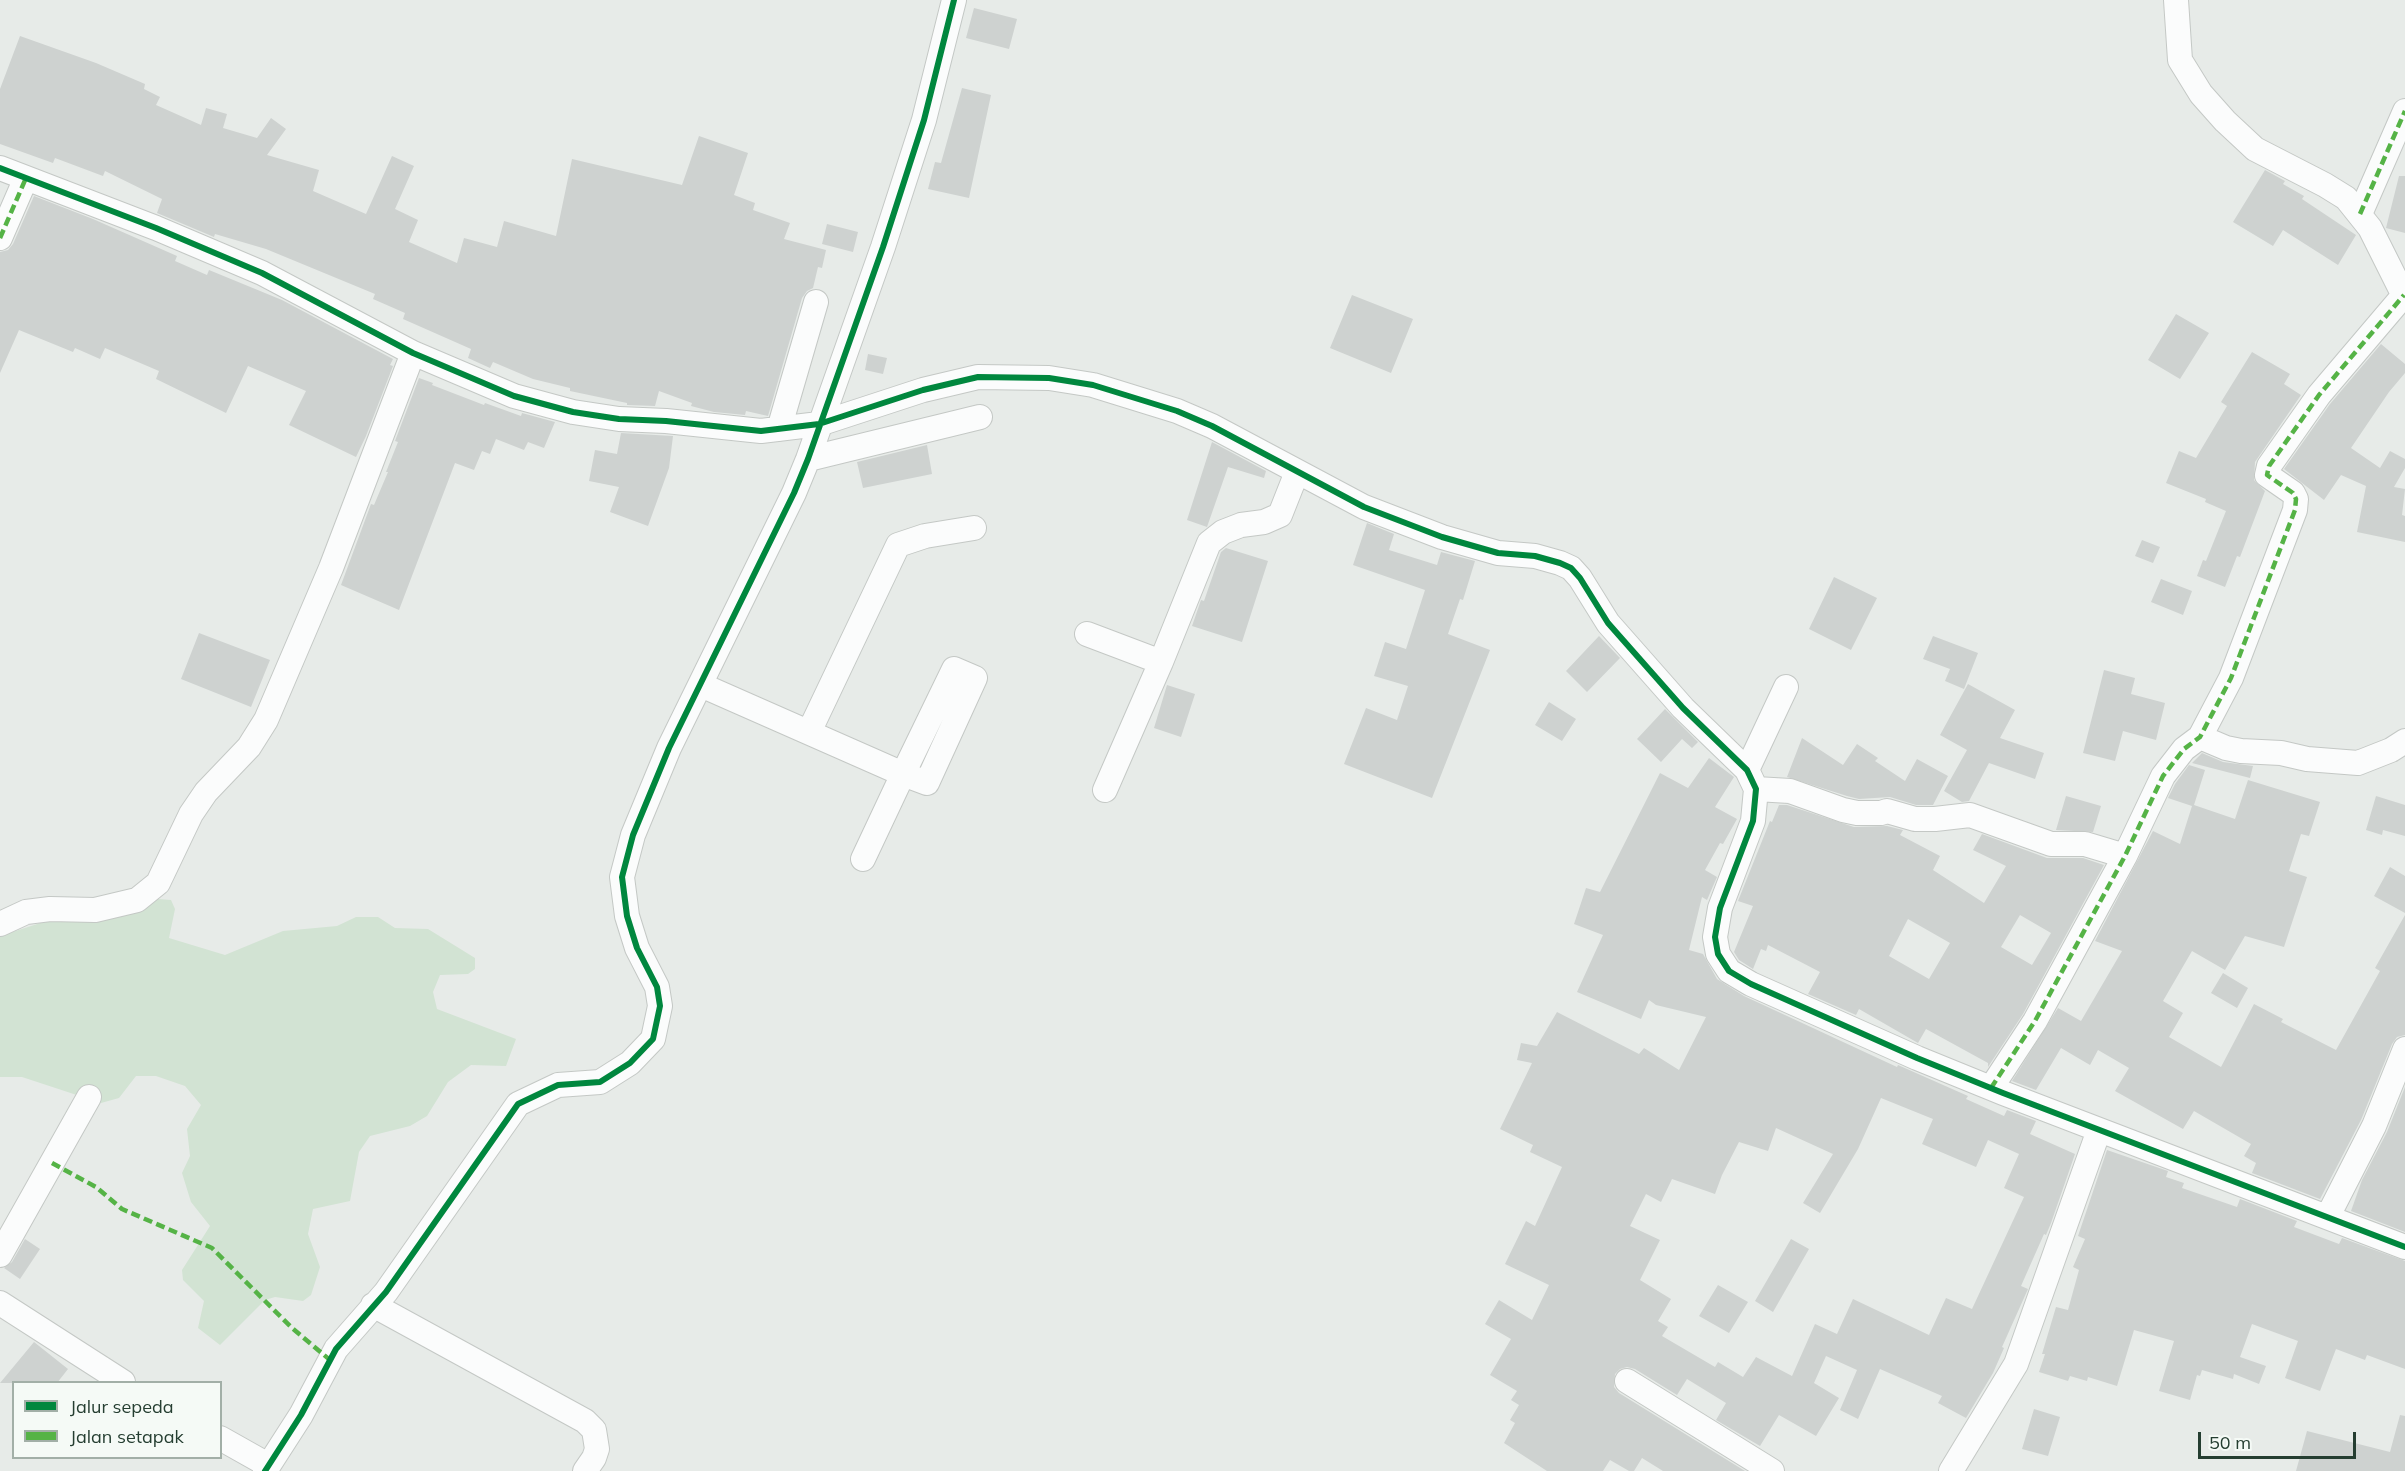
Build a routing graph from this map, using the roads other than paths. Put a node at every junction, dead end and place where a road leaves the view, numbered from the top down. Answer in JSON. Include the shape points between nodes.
{"nodes":[{"id":1,"x":954,"y":0,"type":"edge"},
{"id":2,"x":2176,"y":0,"type":"edge"},
{"id":3,"x":2405,"y":111,"type":"edge"},
{"id":4,"x":0,"y":168,"type":"edge"},
{"id":5,"x":26,"y":178,"type":"junction"},
{"id":6,"x":2360,"y":213,"type":"junction"},
{"id":7,"x":0,"y":238,"type":"edge"},
{"id":8,"x":2404,"y":296,"type":"edge"},
{"id":9,"x":816,"y":302,"type":"dead end"},
{"id":10,"x":413,"y":353,"type":"junction"},
{"id":11,"x":980,"y":417,"type":"dead end"},
{"id":12,"x":819,"y":424,"type":"junction"},
{"id":13,"x":779,"y":429,"type":"junction"},
{"id":14,"x":808,"y":459,"type":"junction"},
{"id":15,"x":1297,"y":472,"type":"junction"},
{"id":16,"x":974,"y":528,"type":"dead end"},
{"id":17,"x":1087,"y":634,"type":"dead end"},
{"id":18,"x":1161,"y":662,"type":"junction"},
{"id":19,"x":701,"y":685,"type":"junction"},
{"id":20,"x":1786,"y":687,"type":"dead end"},
{"id":21,"x":809,"y":732,"type":"junction"},
{"id":22,"x":2200,"y":737,"type":"junction"},
{"id":23,"x":2405,"y":741,"type":"edge"},
{"id":24,"x":1752,"y":779,"type":"junction"},
{"id":25,"x":1104,"y":790,"type":"dead end"},
{"id":26,"x":2126,"y":856,"type":"junction"},
{"id":27,"x":863,"y":859,"type":"dead end"},
{"id":28,"x":0,"y":924,"type":"edge"},
{"id":29,"x":2405,"y":1049,"type":"edge"},
{"id":30,"x":1991,"y":1088,"type":"junction"},
{"id":31,"x":89,"y":1097,"type":"dead end"},
{"id":32,"x":2099,"y":1130,"type":"junction"},
{"id":33,"x":2328,"y":1216,"type":"junction"},
{"id":34,"x":2405,"y":1247,"type":"edge"},
{"id":35,"x":0,"y":1255,"type":"edge"},
{"id":36,"x":0,"y":1303,"type":"edge"},
{"id":37,"x":373,"y":1305,"type":"junction"},
{"id":38,"x":118,"y":1381,"type":"edge"},
{"id":39,"x":1626,"y":1381,"type":"dead end"},
{"id":40,"x":222,"y":1439,"type":"edge"},
{"id":41,"x":266,"y":1468,"type":"edge"},
{"id":42,"x":585,"y":1471,"type":"edge"},
{"id":43,"x":1772,"y":1471,"type":"edge"},
{"id":44,"x":1951,"y":1471,"type":"edge"}],
"edges":[{"from":1,"to":12,"type":"street","via":[[924,120]]},
{"from":2,"to":6,"type":"street","via":[[2180,60],[2201,94],[2255,149],[2325,185]]},
{"from":3,"to":6,"type":"street"},
{"from":4,"to":5,"type":"street"},
{"from":5,"to":7,"type":"street"},
{"from":5,"to":10,"type":"street","via":[[262,273]]},
{"from":6,"to":8,"type":"street"},
{"from":8,"to":22,"type":"street","via":[[2319,395],[2269,466],[2267,475],[2293,493],[2295,510],[2231,678]]},
{"from":9,"to":13,"type":"street"},
{"from":10,"to":13,"type":"street","via":[[514,396],[573,412],[761,431]]},
{"from":10,"to":28,"type":"street","via":[[331,568],[266,720],[249,747],[206,792],[191,814],[158,883],[137,900],[95,910],[26,912]]},
{"from":11,"to":14,"type":"street"},
{"from":12,"to":13,"type":"street"},
{"from":12,"to":14,"type":"street"},
{"from":12,"to":15,"type":"street","via":[[923,390],[978,377],[1049,378],[1093,385],[1177,411]]},
{"from":14,"to":19,"type":"street"},
{"from":15,"to":18,"type":"street","via":[[1280,515],[1241,525],[1209,543]]},
{"from":15,"to":24,"type":"street","via":[[1364,507],[1442,537],[1498,553],[1534,556],[1571,568],[1608,623],[1645,667]]},
{"from":16,"to":21,"type":"street","via":[[898,545]]},
{"from":17,"to":18,"type":"street"},
{"from":18,"to":25,"type":"street"},
{"from":19,"to":21,"type":"street"},
{"from":19,"to":37,"type":"street","via":[[669,748],[633,835],[622,877],[627,916],[657,987],[660,1006],[653,1039],[630,1063],[600,1082],[558,1085],[518,1104]]},
{"from":20,"to":24,"type":"street"},
{"from":21,"to":27,"type":"street","via":[[903,774]]},
{"from":22,"to":23,"type":"street","via":[[2241,751],[2358,763]]},
{"from":22,"to":26,"type":"street","via":[[2184,749],[2163,776]]},
{"from":24,"to":26,"type":"street","via":[[1857,813],[1887,811],[1915,819],[1970,815],[2051,844],[2085,844]]},
{"from":24,"to":30,"type":"street","via":[[1753,821],[1720,908],[1715,937],[1718,954],[1729,971]]},
{"from":26,"to":30,"type":"street","via":[[2035,1021]]},
{"from":29,"to":33,"type":"street","via":[[2374,1126]]},
{"from":30,"to":32,"type":"street"},
{"from":31,"to":35,"type":"street"},
{"from":32,"to":33,"type":"street"},
{"from":32,"to":44,"type":"street","via":[[2016,1364]]},
{"from":33,"to":34,"type":"street"},
{"from":36,"to":38,"type":"street"},
{"from":37,"to":41,"type":"street","via":[[336,1349],[301,1415]]},
{"from":37,"to":42,"type":"street","via":[[585,1421],[594,1430],[597,1449]]},
{"from":39,"to":43,"type":"street"},
{"from":40,"to":41,"type":"street"}]}
